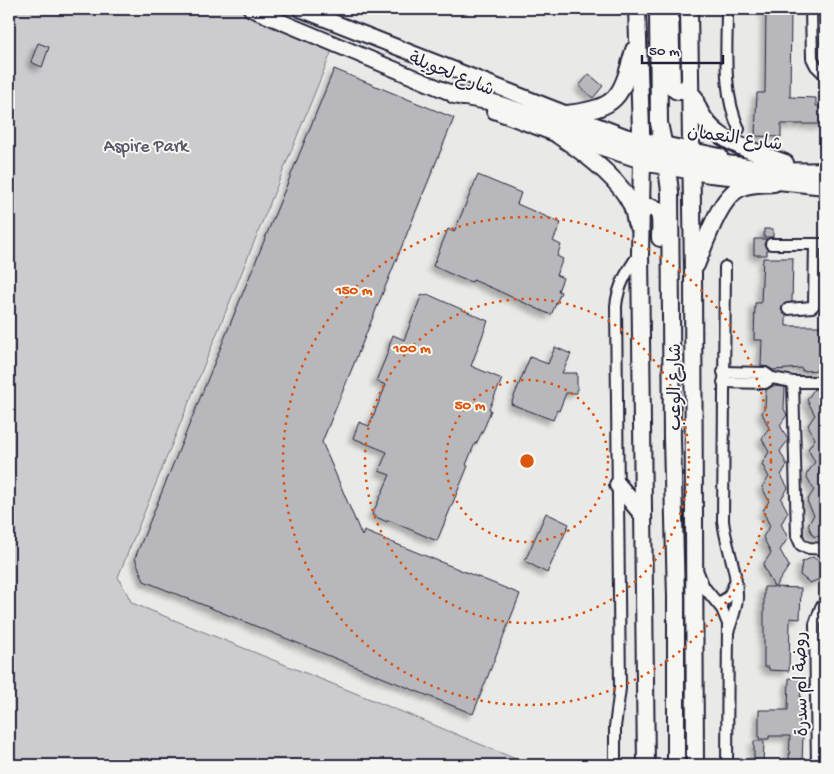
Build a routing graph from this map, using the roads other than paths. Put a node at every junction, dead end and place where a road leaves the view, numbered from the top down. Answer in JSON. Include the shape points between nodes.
{"nodes":[{"id":1,"x":251,"y":9,"type":"edge"},
{"id":2,"x":300,"y":9,"type":"edge"},
{"id":3,"x":637,"y":9,"type":"edge"},
{"id":4,"x":658,"y":9,"type":"edge"},
{"id":5,"x":670,"y":9,"type":"edge"},
{"id":6,"x":690,"y":9,"type":"edge"},
{"id":7,"x":727,"y":9,"type":"edge"},
{"id":8,"x":811,"y":9,"type":"edge"},
{"id":9,"x":271,"y":13,"type":"edge"},
{"id":10,"x":638,"y":33,"type":"junction"},
{"id":11,"x":825,"y":74,"type":"edge"},
{"id":12,"x":690,"y":83,"type":"junction"},
{"id":13,"x":454,"y":95,"type":"junction"},
{"id":14,"x":567,"y":114,"type":"junction"},
{"id":15,"x":739,"y":129,"type":"dead end"},
{"id":16,"x":558,"y":135,"type":"junction"},
{"id":17,"x":641,"y":151,"type":"junction"},
{"id":18,"x":665,"y":156,"type":"junction"},
{"id":19,"x":691,"y":161,"type":"junction"},
{"id":20,"x":784,"y":163,"type":"junction"},
{"id":21,"x":825,"y":165,"type":"edge"},
{"id":22,"x":825,"y":171,"type":"edge"},
{"id":23,"x":774,"y":183,"type":"junction"},
{"id":24,"x":825,"y":187,"type":"edge"},
{"id":25,"x":641,"y":213,"type":"junction"},
{"id":26,"x":771,"y":244,"type":"dead end"},
{"id":27,"x":820,"y":244,"type":"edge"},
{"id":28,"x":640,"y":253,"type":"junction"},
{"id":29,"x":725,"y":267,"type":"dead end"},
{"id":30,"x":693,"y":272,"type":"junction"},
{"id":31,"x":788,"y":309,"type":"dead end"},
{"id":32,"x":723,"y":377,"type":"junction"},
{"id":33,"x":793,"y":382,"type":"junction"},
{"id":34,"x":825,"y":382,"type":"edge"},
{"id":35,"x":618,"y":486,"type":"junction"},
{"id":36,"x":642,"y":514,"type":"junction"},
{"id":37,"x":825,"y":550,"type":"edge"},
{"id":38,"x":695,"y":559,"type":"junction"},
{"id":39,"x":735,"y":581,"type":"junction"},
{"id":40,"x":676,"y":596,"type":"junction"},
{"id":41,"x":717,"y":602,"type":"junction"},
{"id":42,"x":825,"y":605,"type":"edge"},
{"id":43,"x":728,"y":632,"type":"junction"},
{"id":44,"x":615,"y":765,"type":"edge"},
{"id":45,"x":646,"y":765,"type":"edge"},
{"id":46,"x":676,"y":765,"type":"edge"},
{"id":47,"x":696,"y":765,"type":"edge"},
{"id":48,"x":727,"y":765,"type":"edge"},
{"id":49,"x":817,"y":765,"type":"edge"}],
"edges":[{"from":1,"to":9,"type":"street","name":"شارع لحويلة"},
{"from":2,"to":14,"type":"street","name":"شارع لحويلة"},
{"from":3,"to":10,"type":"main road","name":"شارع الوعب"},
{"from":4,"to":18,"type":"main road","via":[[660,123]]},
{"from":5,"to":12,"type":"main road","via":[[672,86],[680,91]]},
{"from":6,"to":12,"type":"main road","name":"شارع الوعب"},
{"from":7,"to":15,"type":"street","via":[[728,91]]},
{"from":8,"to":11,"type":"street","via":[[812,58]]},
{"from":9,"to":13,"type":"street","name":"شارع لحويلة"},
{"from":10,"to":14,"type":"main road","via":[[627,77],[614,99],[597,110]]},
{"from":10,"to":17,"type":"main road","name":"شارع الوعب"},
{"from":12,"to":19,"type":"main road","name":"شارع الوعب"},
{"from":12,"to":20,"type":"main road","via":[[701,117],[712,130]]},
{"from":13,"to":16,"type":"street","name":"شارع لحويلة"},
{"from":13,"to":17,"type":"main road","via":[[488,101]]},
{"from":14,"to":17,"type":"street","name":"شارع لحويلة","via":[[625,136]]},
{"from":16,"to":17,"type":"street","name":"شارع لحويلة"},
{"from":16,"to":28,"type":"main road","via":[[592,161],[626,195],[634,210]]},
{"from":17,"to":18,"type":"main road","via":[[650,158]]},
{"from":17,"to":25,"type":"main road","name":"شارع الوعب"},
{"from":18,"to":19,"type":"main road"},
{"from":18,"to":40,"type":"main road","via":[[671,203]]},
{"from":19,"to":20,"type":"street","name":"شارع النعمان","via":[[738,159]]},
{"from":19,"to":22,"type":"main road"},
{"from":19,"to":23,"type":"street"},
{"from":19,"to":30,"type":"main road","name":"شارع الوعب"},
{"from":20,"to":21,"type":"street","name":"شارع النعمان"},
{"from":23,"to":24,"type":"street"},
{"from":23,"to":30,"type":"main road","via":[[740,188],[727,198]]},
{"from":25,"to":28,"type":"main road","name":"شارع الوعب"},
{"from":25,"to":40,"type":"main road","via":[[652,207],[660,216],[664,556]]},
{"from":26,"to":27,"type":"street"},
{"from":27,"to":31,"type":"street","via":[[814,305]]},
{"from":28,"to":35,"type":"street","via":[[623,280],[616,306]]},
{"from":28,"to":36,"type":"main road","name":"شارع الوعب"},
{"from":29,"to":32,"type":"street"},
{"from":30,"to":38,"type":"main road","name":"شارع الوعب"},
{"from":32,"to":33,"type":"street","via":[[765,373],[772,378]]},
{"from":32,"to":39,"type":"street","via":[[723,521]]},
{"from":33,"to":34,"type":"street"},
{"from":33,"to":37,"type":"street","via":[[796,536],[801,545]]},
{"from":35,"to":36,"type":"main road"},
{"from":35,"to":44,"type":"street","via":[[620,688]]},
{"from":36,"to":45,"type":"main road","name":"شارع الوعب"},
{"from":38,"to":41,"type":"street","via":[[704,587]]},
{"from":38,"to":47,"type":"main road","name":"شارع الوعب"},
{"from":39,"to":41,"type":"street","via":[[729,597]]},
{"from":39,"to":43,"type":"street","via":[[736,606]]},
{"from":40,"to":46,"type":"main road"},
{"from":41,"to":43,"type":"street","via":[[726,616]]},
{"from":42,"to":49,"type":"street","name":"روضة ام سدرة","via":[[814,624]]},
{"from":43,"to":48,"type":"street"}]}
